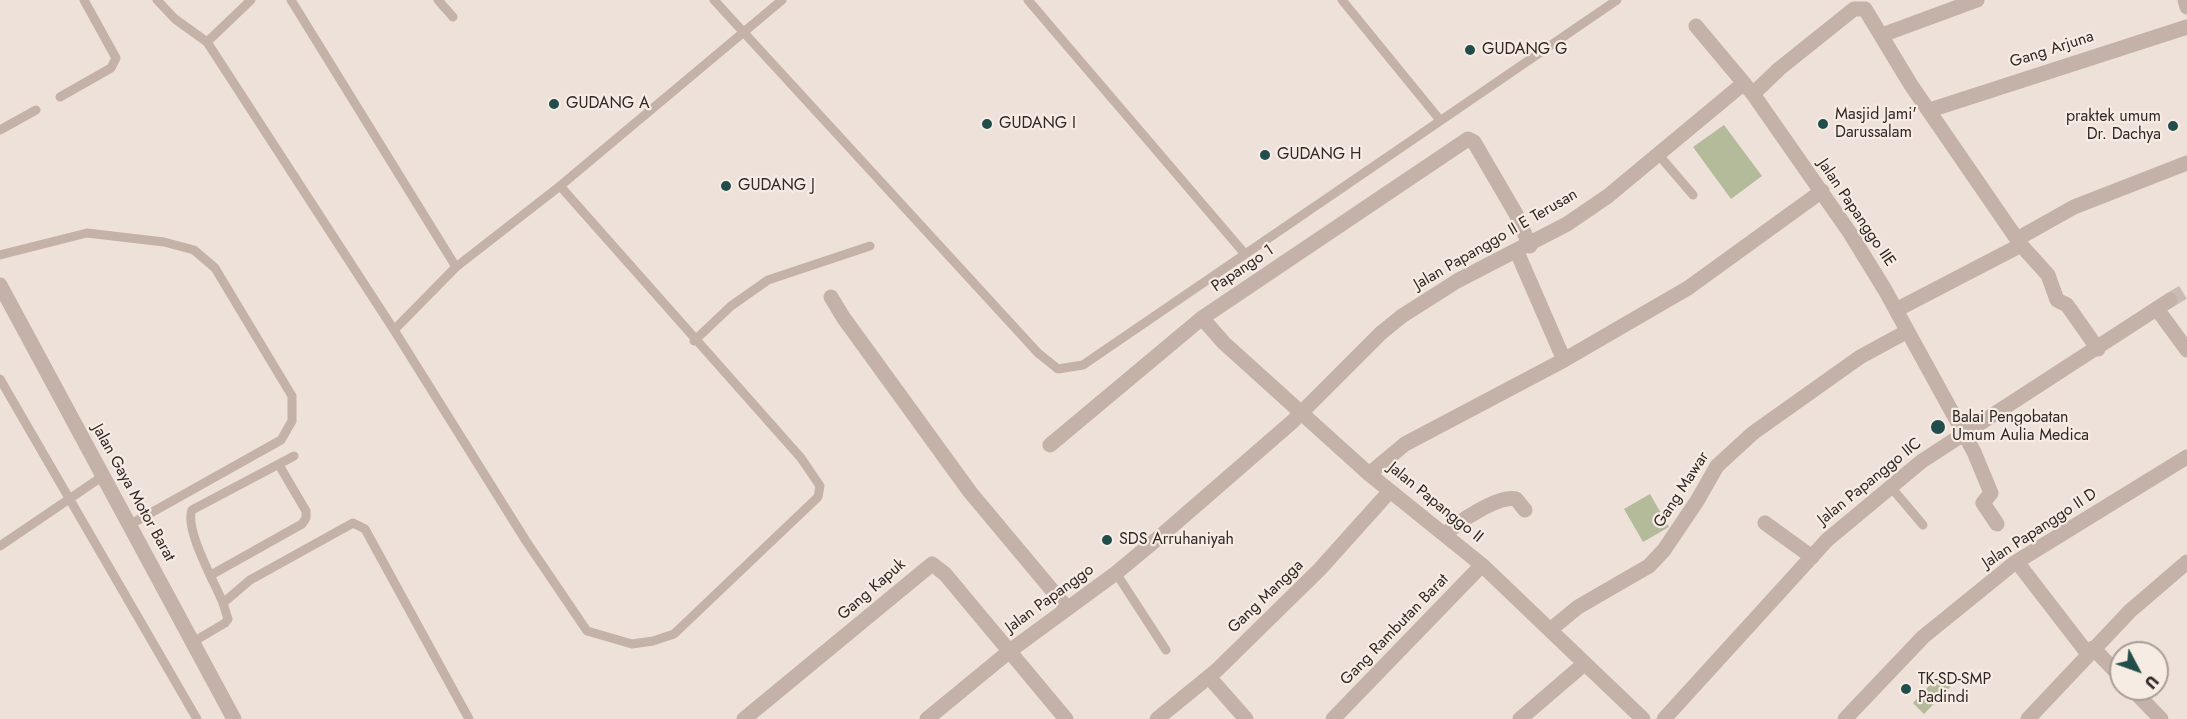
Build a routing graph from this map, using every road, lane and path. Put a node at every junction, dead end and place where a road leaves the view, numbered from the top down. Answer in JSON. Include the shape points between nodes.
{"nodes":[{"id":1,"x":84,"y":0,"type":"edge"},
{"id":2,"x":157,"y":0,"type":"edge"},
{"id":3,"x":252,"y":0,"type":"edge"},
{"id":4,"x":291,"y":0,"type":"edge"},
{"id":5,"x":438,"y":0,"type":"edge"},
{"id":6,"x":714,"y":0,"type":"edge"},
{"id":7,"x":783,"y":0,"type":"edge"},
{"id":8,"x":1028,"y":0,"type":"edge"},
{"id":9,"x":1342,"y":0,"type":"edge"},
{"id":10,"x":1617,"y":0,"type":"edge"},
{"id":11,"x":1977,"y":0,"type":"edge"},
{"id":12,"x":453,"y":17,"type":"dead end"},
{"id":13,"x":1696,"y":26,"type":"dead end"},
{"id":14,"x":2187,"y":27,"type":"edge"},
{"id":15,"x":744,"y":32,"type":"junction"},
{"id":16,"x":1882,"y":35,"type":"junction"},
{"id":17,"x":207,"y":42,"type":"junction"},
{"id":18,"x":1749,"y":89,"type":"junction"},
{"id":19,"x":60,"y":97,"type":"dead end"},
{"id":20,"x":36,"y":110,"type":"dead end"},
{"id":21,"x":1929,"y":110,"type":"junction"},
{"id":22,"x":1440,"y":120,"type":"junction"},
{"id":23,"x":0,"y":130,"type":"edge"},
{"id":24,"x":1658,"y":154,"type":"junction"},
{"id":25,"x":2187,"y":163,"type":"edge"},
{"id":26,"x":560,"y":186,"type":"junction"},
{"id":27,"x":1822,"y":191,"type":"junction"},
{"id":28,"x":1693,"y":195,"type":"dead end"},
{"id":29,"x":2019,"y":242,"type":"junction"},
{"id":30,"x":870,"y":246,"type":"dead end"},
{"id":31,"x":1524,"y":249,"type":"junction"},
{"id":32,"x":1245,"y":254,"type":"junction"},
{"id":33,"x":0,"y":255,"type":"edge"},
{"id":34,"x":456,"y":267,"type":"junction"},
{"id":35,"x":0,"y":285,"type":"edge"},
{"id":36,"x":831,"y":297,"type":"dead end"},
{"id":37,"x":1896,"y":310,"type":"junction"},
{"id":38,"x":1202,"y":318,"type":"junction"},
{"id":39,"x":394,"y":330,"type":"junction"},
{"id":40,"x":1906,"y":332,"type":"junction"},
{"id":41,"x":694,"y":341,"type":"junction"},
{"id":42,"x":2098,"y":349,"type":"junction"},
{"id":43,"x":2187,"y":350,"type":"edge"},
{"id":44,"x":1564,"y":360,"type":"junction"},
{"id":45,"x":0,"y":379,"type":"edge"},
{"id":46,"x":1301,"y":412,"type":"junction"},
{"id":47,"x":1963,"y":434,"type":"junction"},
{"id":48,"x":1050,"y":445,"type":"dead end"},
{"id":49,"x":294,"y":456,"type":"dead end"},
{"id":50,"x":2187,"y":457,"type":"edge"},
{"id":51,"x":279,"y":465,"type":"junction"},
{"id":52,"x":1369,"y":474,"type":"junction"},
{"id":53,"x":103,"y":476,"type":"junction"},
{"id":54,"x":1890,"y":486,"type":"junction"},
{"id":55,"x":1390,"y":491,"type":"junction"},
{"id":56,"x":70,"y":498,"type":"junction"},
{"id":57,"x":1525,"y":510,"type":"dead end"},
{"id":58,"x":1765,"y":523,"type":"dead end"},
{"id":59,"x":1997,"y":524,"type":"dead end"},
{"id":60,"x":131,"y":525,"type":"junction"},
{"id":61,"x":1923,"y":525,"type":"dead end"},
{"id":62,"x":1445,"y":535,"type":"junction"},
{"id":63,"x":0,"y":546,"type":"edge"},
{"id":64,"x":1812,"y":557,"type":"junction"},
{"id":65,"x":2018,"y":562,"type":"junction"},
{"id":66,"x":2187,"y":562,"type":"edge"},
{"id":67,"x":1482,"y":565,"type":"junction"},
{"id":68,"x":1116,"y":573,"type":"junction"},
{"id":69,"x":211,"y":575,"type":"junction"},
{"id":70,"x":223,"y":603,"type":"junction"},
{"id":71,"x":1067,"y":608,"type":"junction"},
{"id":72,"x":1550,"y":630,"type":"junction"},
{"id":73,"x":193,"y":642,"type":"junction"},
{"id":74,"x":1166,"y":650,"type":"dead end"},
{"id":75,"x":1011,"y":651,"type":"junction"},
{"id":76,"x":2090,"y":651,"type":"junction"},
{"id":77,"x":1584,"y":664,"type":"junction"},
{"id":78,"x":2109,"y":667,"type":"edge"},
{"id":79,"x":1209,"y":677,"type":"junction"},
{"id":80,"x":2144,"y":701,"type":"edge"},
{"id":81,"x":765,"y":713,"type":"edge"},
{"id":82,"x":197,"y":719,"type":"edge"},
{"id":83,"x":234,"y":719,"type":"edge"},
{"id":84,"x":469,"y":719,"type":"edge"},
{"id":85,"x":744,"y":719,"type":"edge"},
{"id":86,"x":927,"y":719,"type":"edge"},
{"id":87,"x":1066,"y":719,"type":"edge"},
{"id":88,"x":1157,"y":719,"type":"edge"},
{"id":89,"x":1246,"y":719,"type":"edge"},
{"id":90,"x":1333,"y":719,"type":"edge"},
{"id":91,"x":1520,"y":719,"type":"edge"},
{"id":92,"x":1643,"y":719,"type":"edge"},
{"id":93,"x":1664,"y":719,"type":"edge"},
{"id":94,"x":1845,"y":719,"type":"edge"},
{"id":95,"x":2028,"y":719,"type":"edge"},
{"id":96,"x":2161,"y":719,"type":"edge"}],
"edges":[{"from":1,"to":19,"type":"lane","via":[[116,58],[111,68]]},
{"from":2,"to":17,"type":"lane","via":[[190,32]]},
{"from":3,"to":17,"type":"lane"},
{"from":4,"to":34,"type":"lane"},
{"from":5,"to":12,"type":"lane"},
{"from":6,"to":15,"type":"lane"},
{"from":7,"to":15,"type":"lane"},
{"from":8,"to":32,"type":"lane"},
{"from":9,"to":22,"type":"lane"},
{"from":10,"to":22,"type":"lane"},
{"from":11,"to":16,"type":"street"},
{"from":13,"to":18,"type":"street","name":"Jalan Papanggo IIE"},
{"from":14,"to":21,"type":"street","name":"Gang Arjuna"},
{"from":15,"to":26,"type":"lane"},
{"from":15,"to":32,"type":"lane","via":[[1038,353],[1058,369],[1083,365]]},
{"from":16,"to":18,"type":"street","name":"Jalan Papanggo II E Terusan","via":[[1865,9],[1854,9]]},
{"from":16,"to":21,"type":"street"},
{"from":17,"to":39,"type":"lane"},
{"from":18,"to":24,"type":"street","name":"Jalan Papanggo II E Terusan"},
{"from":18,"to":27,"type":"street","name":"Jalan Papanggo IIE"},
{"from":20,"to":23,"type":"lane"},
{"from":21,"to":29,"type":"street"},
{"from":22,"to":32,"type":"lane"},
{"from":24,"to":28,"type":"lane"},
{"from":24,"to":31,"type":"street","name":"Jalan Papanggo II E Terusan","via":[[1608,196]]},
{"from":25,"to":29,"type":"street","via":[[2074,207]]},
{"from":26,"to":34,"type":"lane"},
{"from":26,"to":41,"type":"lane"},
{"from":27,"to":37,"type":"street","name":"Jalan Papanggo IIE"},
{"from":27,"to":44,"type":"street","via":[[1688,288]]},
{"from":29,"to":37,"type":"street"},
{"from":29,"to":42,"type":"street","via":[[2048,275],[2057,300],[2067,305]]},
{"from":30,"to":41,"type":"lane","via":[[768,280],[731,306]]},
{"from":31,"to":38,"type":"street","name":"Papango 1","via":[[1498,181],[1474,142],[1468,139]]},
{"from":31,"to":44,"type":"street"},
{"from":31,"to":46,"type":"street","name":"Jalan Papanggo II E Terusan","via":[[1449,286],[1402,316]]},
{"from":33,"to":60,"type":"lane","via":[[87,233],[164,242],[194,250],[222,278],[292,396],[292,422],[281,440]]},
{"from":34,"to":39,"type":"lane"},
{"from":35,"to":53,"type":"street","name":"Jalan Gaya Motor Barat"},
{"from":36,"to":71,"type":"street","via":[[970,492]]},
{"from":37,"to":40,"type":"street","name":"Jalan Papanggo IIE"},
{"from":38,"to":46,"type":"street","name":"Jalan Papanggo II"},
{"from":38,"to":48,"type":"street","name":"Papango 1"},
{"from":39,"to":41,"type":"lane","via":[[587,631],[632,644],[674,634],[818,497],[820,486],[816,476]]},
{"from":40,"to":47,"type":"street","name":"Jalan Papanggo IIE"},
{"from":40,"to":72,"type":"street","name":"Gang Mawar","via":[[1860,357],[1753,433],[1717,466],[1684,521],[1649,566],[1578,607]]},
{"from":42,"to":43,"type":"street","name":"Jalan Papanggo IIC","via":[[2164,304]]},
{"from":42,"to":47,"type":"street","name":"Jalan Papanggo IIC"},
{"from":44,"to":52,"type":"street","via":[[1405,444]]},
{"from":45,"to":56,"type":"lane"},
{"from":46,"to":52,"type":"street","name":"Jalan Papanggo II"},
{"from":46,"to":68,"type":"street","name":"Jalan Papanggo"},
{"from":47,"to":54,"type":"street","name":"Jalan Papanggo IIC"},
{"from":47,"to":59,"type":"street","name":"Jalan Papanggo IIE","via":[[1991,490],[1983,503]]},
{"from":49,"to":51,"type":"lane"},
{"from":50,"to":65,"type":"street","name":"Jalan Papanggo II D"},
{"from":51,"to":69,"type":"lane","via":[[192,510],[192,531]]},
{"from":51,"to":69,"type":"lane","via":[[306,511],[306,518],[302,524]]},
{"from":52,"to":55,"type":"street","name":"Jalan Papanggo II"},
{"from":53,"to":56,"type":"lane"},
{"from":53,"to":60,"type":"street","name":"Jalan Gaya Motor Barat"},
{"from":54,"to":61,"type":"lane"},
{"from":54,"to":64,"type":"street","name":"Jalan Papanggo IIC"},
{"from":55,"to":62,"type":"street","name":"Jalan Papanggo II"},
{"from":55,"to":79,"type":"street","name":"Gang Mangga","via":[[1320,569]]},
{"from":56,"to":63,"type":"lane"},
{"from":56,"to":82,"type":"lane"},
{"from":57,"to":62,"type":"street","via":[[1516,499],[1508,498],[1471,515]]},
{"from":58,"to":64,"type":"street"},
{"from":60,"to":73,"type":"street","name":"Jalan Gaya Motor Barat"},
{"from":62,"to":67,"type":"street","name":"Jalan Papanggo II"},
{"from":64,"to":93,"type":"street","name":"Jalan Papanggo IIC"},
{"from":65,"to":76,"type":"street"},
{"from":65,"to":94,"type":"street","name":"Jalan Papanggo II D","via":[[1923,637]]},
{"from":66,"to":76,"type":"street"},
{"from":67,"to":72,"type":"street","name":"Jalan Papanggo II"},
{"from":67,"to":90,"type":"street","name":"Gang Rambutan Barat"},
{"from":68,"to":71,"type":"street","name":"Jalan Papanggo"},
{"from":68,"to":74,"type":"lane"},
{"from":69,"to":70,"type":"lane"},
{"from":70,"to":73,"type":"lane","via":[[225,623]]},
{"from":70,"to":84,"type":"lane","via":[[250,580],[353,523],[360,524]]},
{"from":71,"to":75,"type":"street","name":"Jalan Papanggo"},
{"from":72,"to":77,"type":"street","name":"Jalan Papanggo II"},
{"from":73,"to":83,"type":"street","name":"Jalan Gaya Motor Barat"},
{"from":75,"to":81,"type":"street","name":"Gang Kapuk","via":[[940,567],[932,564]]},
{"from":75,"to":86,"type":"street","name":"Jalan Papanggo"},
{"from":75,"to":87,"type":"street"},
{"from":76,"to":78,"type":"street"},
{"from":76,"to":95,"type":"street"},
{"from":77,"to":91,"type":"street"},
{"from":77,"to":92,"type":"street","name":"Jalan Papanggo II"},
{"from":79,"to":88,"type":"street","name":"Gang Mangga"},
{"from":79,"to":89,"type":"street"},
{"from":80,"to":96,"type":"street"},
{"from":81,"to":85,"type":"street","name":"Gang Kapuk"}]}
